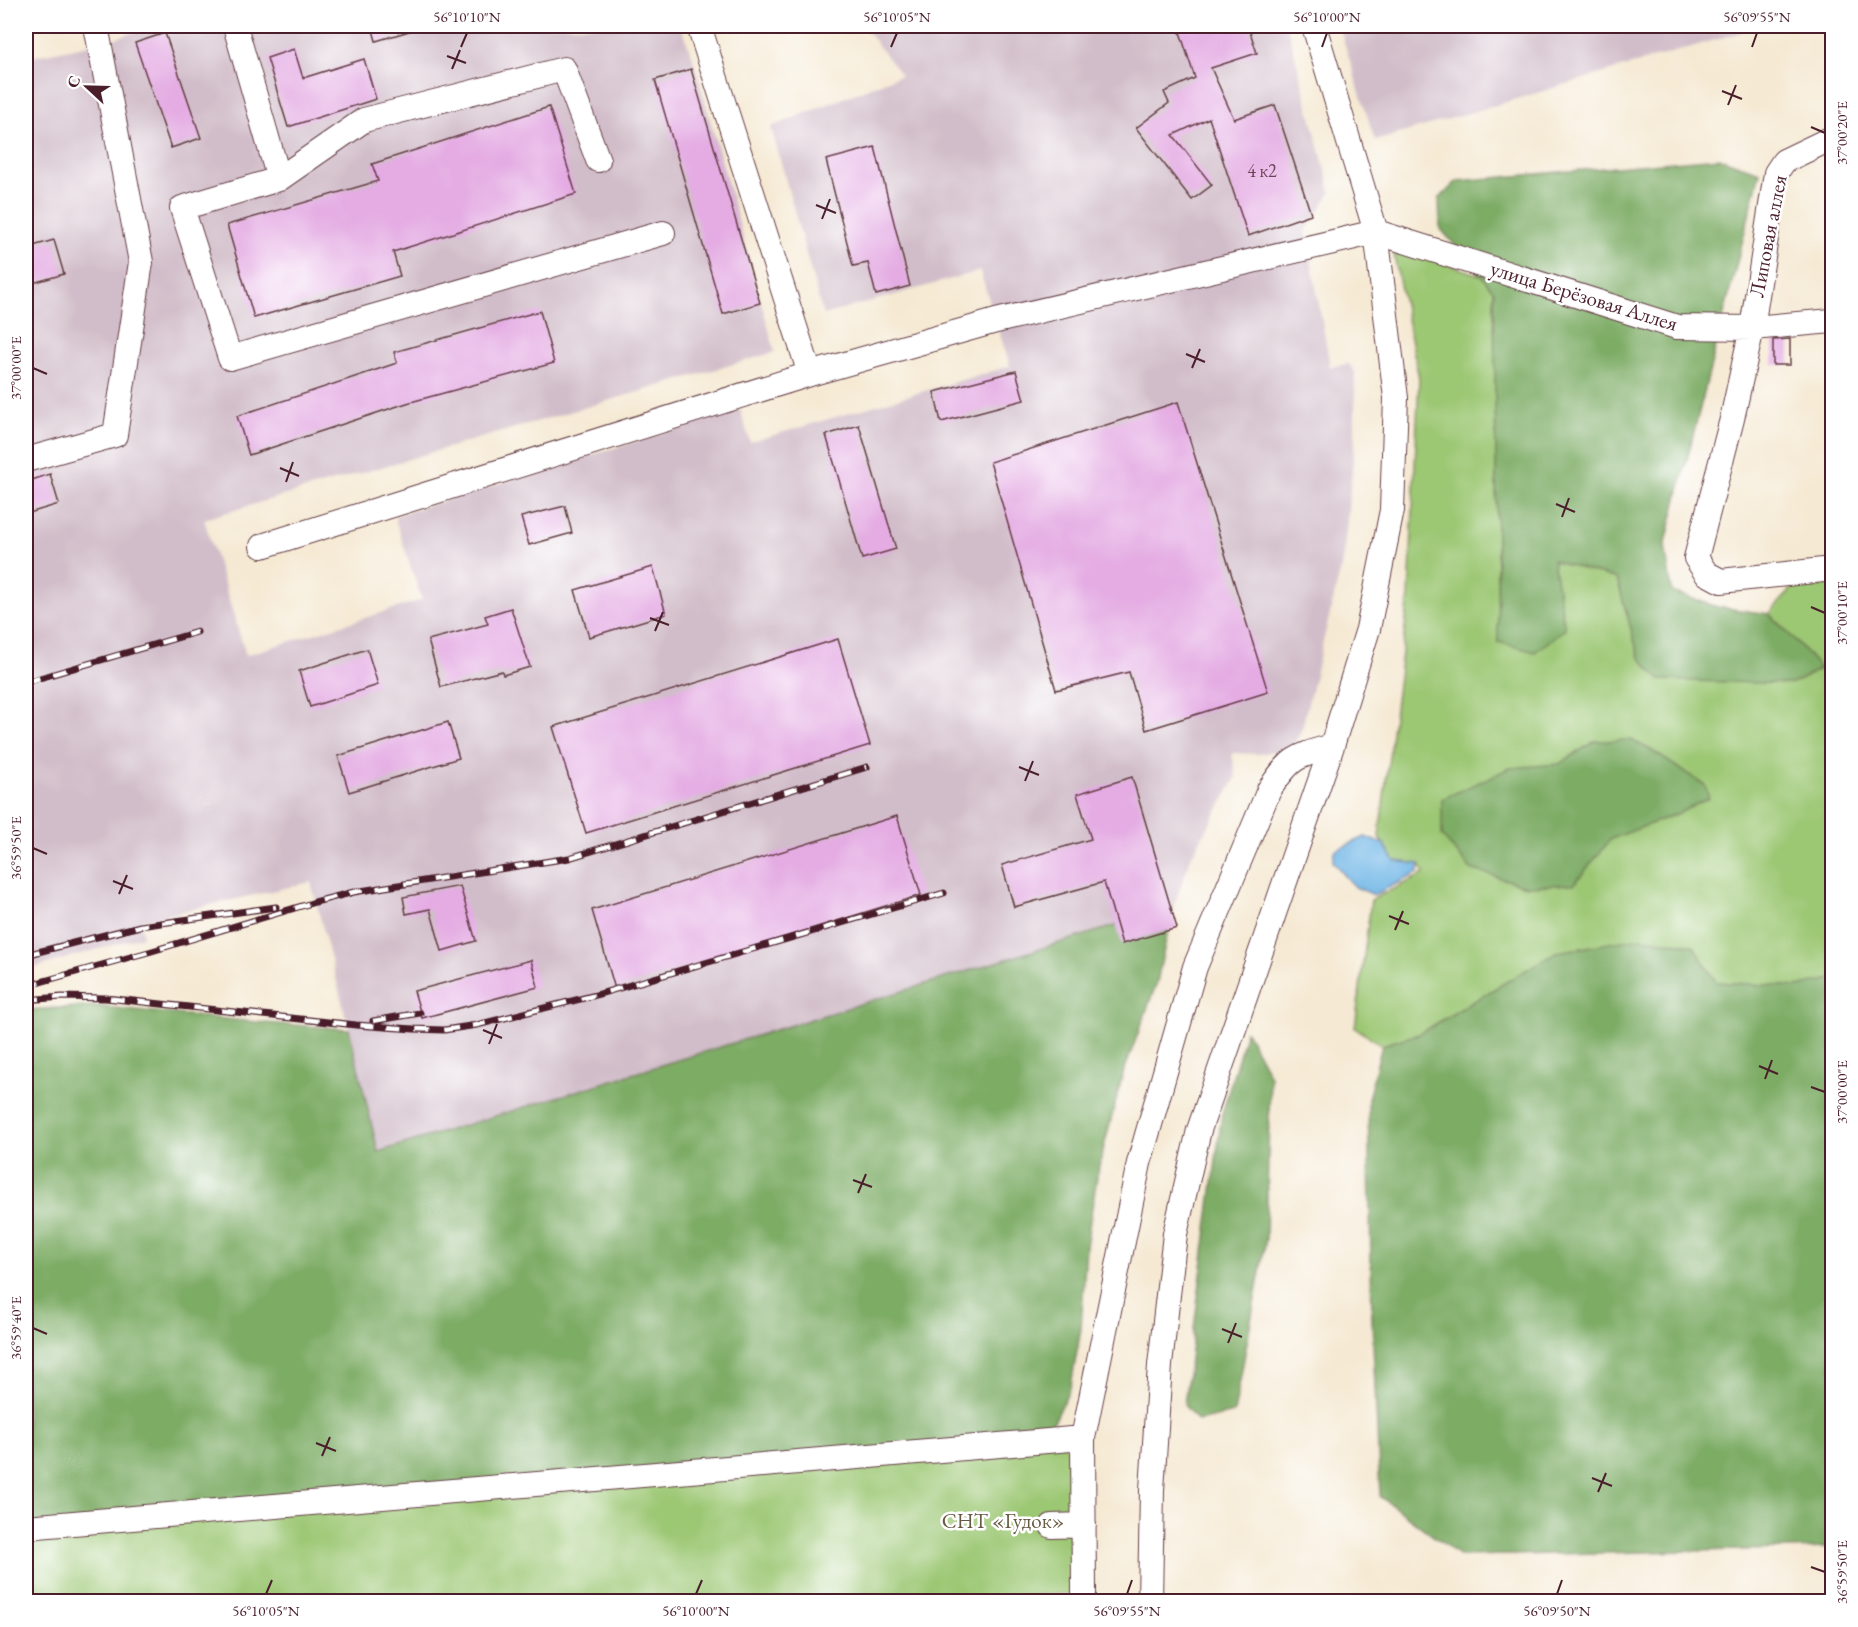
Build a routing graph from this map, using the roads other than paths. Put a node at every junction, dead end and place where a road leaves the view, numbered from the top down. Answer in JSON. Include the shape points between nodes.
{"nodes":[{"id":1,"x":96,"y":26,"type":"edge"},
{"id":2,"x":235,"y":26,"type":"edge"},
{"id":3,"x":699,"y":26,"type":"edge"},
{"id":4,"x":1314,"y":26,"type":"edge"},
{"id":5,"x":1833,"y":138,"type":"edge"},
{"id":6,"x":598,"y":160,"type":"dead end"},
{"id":7,"x":279,"y":178,"type":"junction"},
{"id":8,"x":1376,"y":232,"type":"junction"},
{"id":9,"x":663,"y":233,"type":"dead end"},
{"id":10,"x":1833,"y":321,"type":"edge"},
{"id":11,"x":1752,"y":328,"type":"junction"},
{"id":12,"x":810,"y":374,"type":"junction"},
{"id":13,"x":26,"y":460,"type":"edge"},
{"id":14,"x":262,"y":546,"type":"dead end"},
{"id":15,"x":1833,"y":569,"type":"edge"},
{"id":16,"x":1332,"y":746,"type":"junction"},
{"id":17,"x":1083,"y":1438,"type":"junction"},
{"id":18,"x":1084,"y":1524,"type":"junction"},
{"id":19,"x":1052,"y":1526,"type":"dead end"},
{"id":20,"x":26,"y":1527,"type":"edge"},
{"id":21,"x":1084,"y":1593,"type":"dead end"},
{"id":22,"x":1149,"y":1595,"type":"edge"}],
"edges":[{"from":1,"to":13,"type":"street","via":[[141,262],[115,435]]},
{"from":2,"to":7,"type":"street"},
{"from":3,"to":12,"type":"street"},
{"from":4,"to":8,"type":"street"},
{"from":5,"to":11,"type":"street","name":"Липовая аллея","via":[[1784,161],[1776,173]]},
{"from":6,"to":7,"type":"street","via":[[564,69],[364,120]]},
{"from":7,"to":9,"type":"street","via":[[182,208],[230,358]]},
{"from":8,"to":11,"type":"street","name":"улица Берёзовая Аллея","via":[[1677,327]]},
{"from":8,"to":12,"type":"street","via":[[996,321]]},
{"from":8,"to":16,"type":"street","via":[[1396,398],[1392,510],[1368,629]]},
{"from":10,"to":11,"type":"street","name":"улица Берёзовая Аллея"},
{"from":11,"to":15,"type":"street","name":"Липовая аллея","via":[[1696,558],[1706,573],[1720,581]]},
{"from":12,"to":14,"type":"street"},
{"from":16,"to":17,"type":"street","via":[[1298,756],[1283,768],[1269,790],[1195,967],[1139,1163]]},
{"from":16,"to":22,"type":"street","via":[[1199,1130],[1175,1234],[1160,1365]]},
{"from":17,"to":18,"type":"street"},
{"from":17,"to":20,"type":"street"},
{"from":18,"to":19,"type":"street"},
{"from":18,"to":21,"type":"street"}]}
